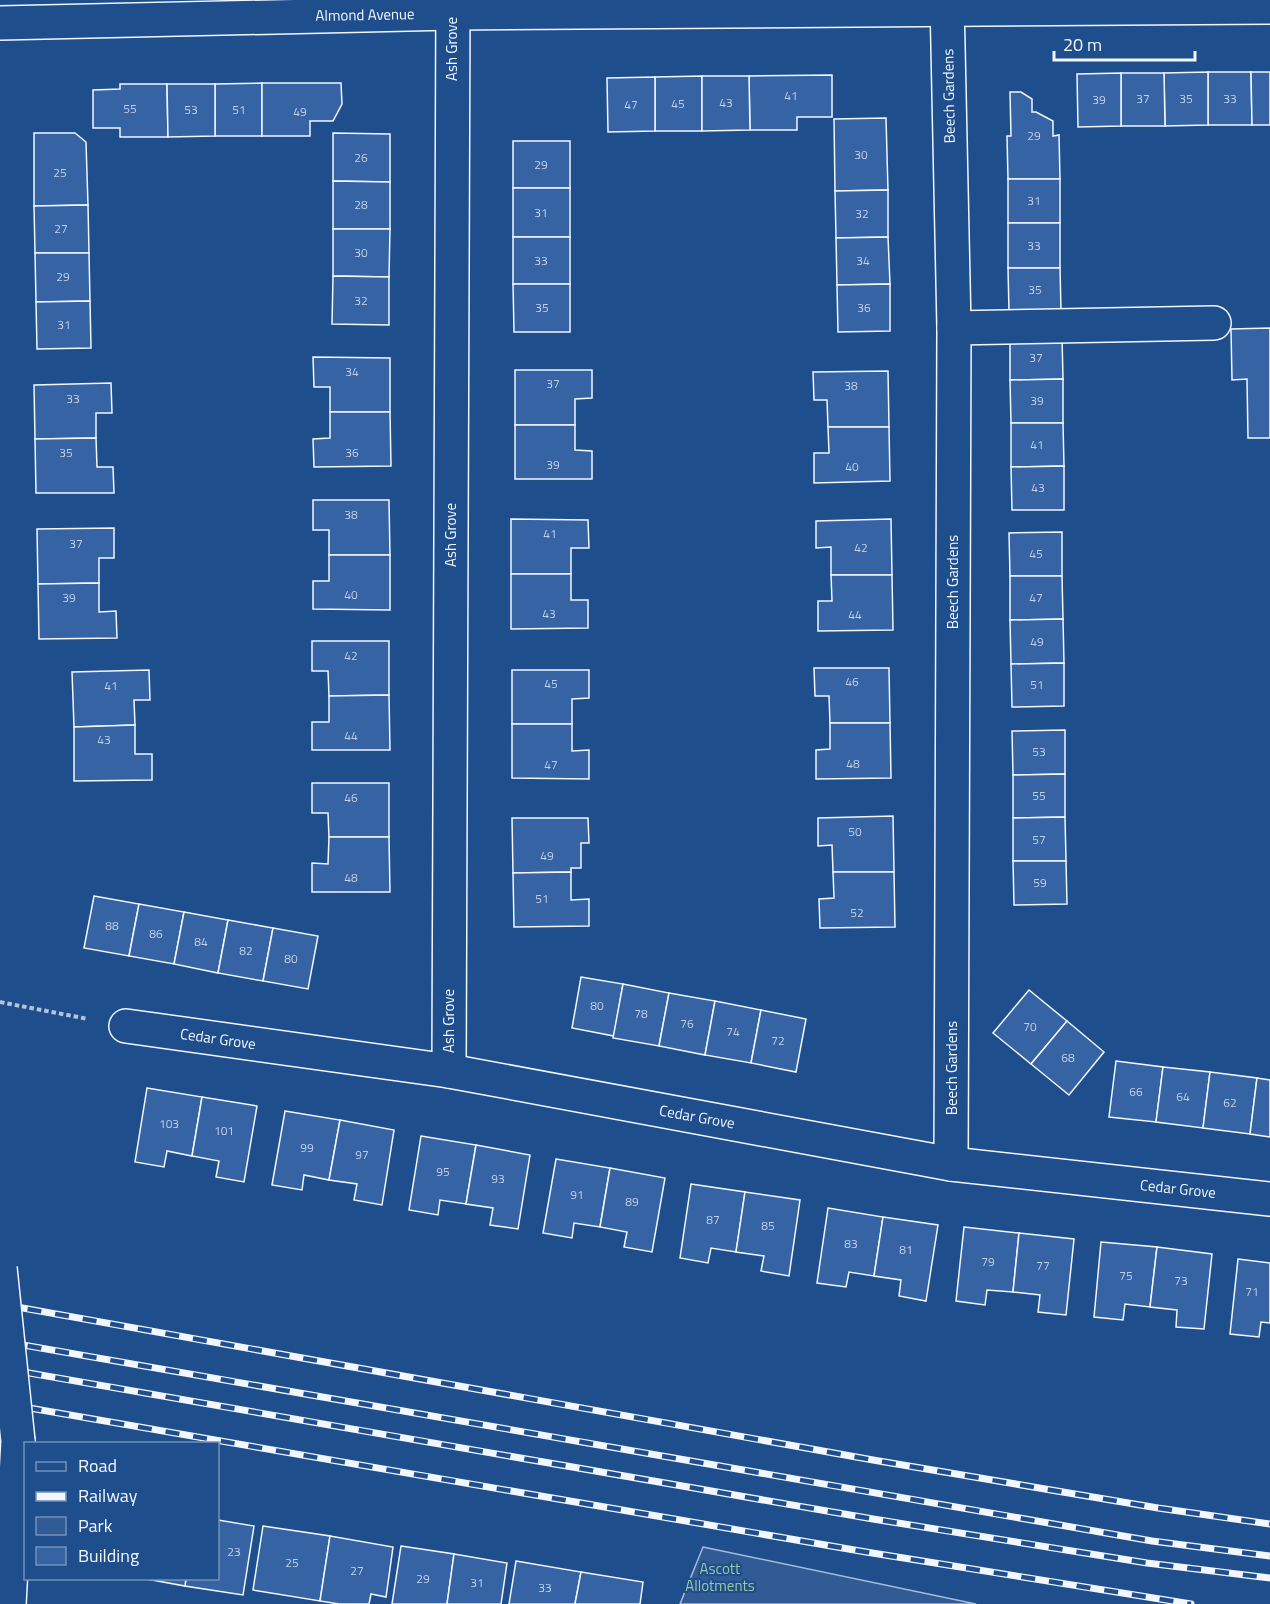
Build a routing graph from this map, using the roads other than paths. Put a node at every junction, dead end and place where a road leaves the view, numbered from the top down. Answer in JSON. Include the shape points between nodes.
{"nodes":[{"id":1,"x":947,"y":5,"type":"edge"},
{"id":2,"x":453,"y":7,"type":"edge"},
{"id":3,"x":1270,"y":7,"type":"edge"},
{"id":4,"x":0,"y":23,"type":"edge"},
{"id":5,"x":1214,"y":323,"type":"dead end"},
{"id":6,"x":954,"y":328,"type":"junction"},
{"id":7,"x":126,"y":1026,"type":"road end"},
{"id":8,"x":449,"y":1071,"type":"junction"},
{"id":9,"x":951,"y":1164,"type":"junction"},
{"id":10,"x":1270,"y":1199,"type":"edge"},
{"id":11,"x":0,"y":1268,"type":"edge"},
{"id":12,"x":9,"y":1604,"type":"edge"}],
"edges":[{"from":1,"to":2,"type":"street","name":"Almond Avenue"},
{"from":1,"to":3,"type":"street","name":"Almond Avenue"},
{"from":1,"to":6,"type":"street","name":"Beech Gardens"},
{"from":2,"to":4,"type":"street","name":"Almond Avenue"},
{"from":2,"to":8,"type":"street","name":"Ash Grove"},
{"from":5,"to":6,"type":"street"},
{"from":6,"to":9,"type":"street","name":"Beech Gardens"},
{"from":7,"to":8,"type":"street","name":"Cedar Grove"},
{"from":8,"to":9,"type":"street","name":"Cedar Grove"},
{"from":9,"to":10,"type":"street","name":"Cedar Grove"},
{"from":11,"to":12,"type":"street","bridge":true,"via":[[18,1441]]}]}
